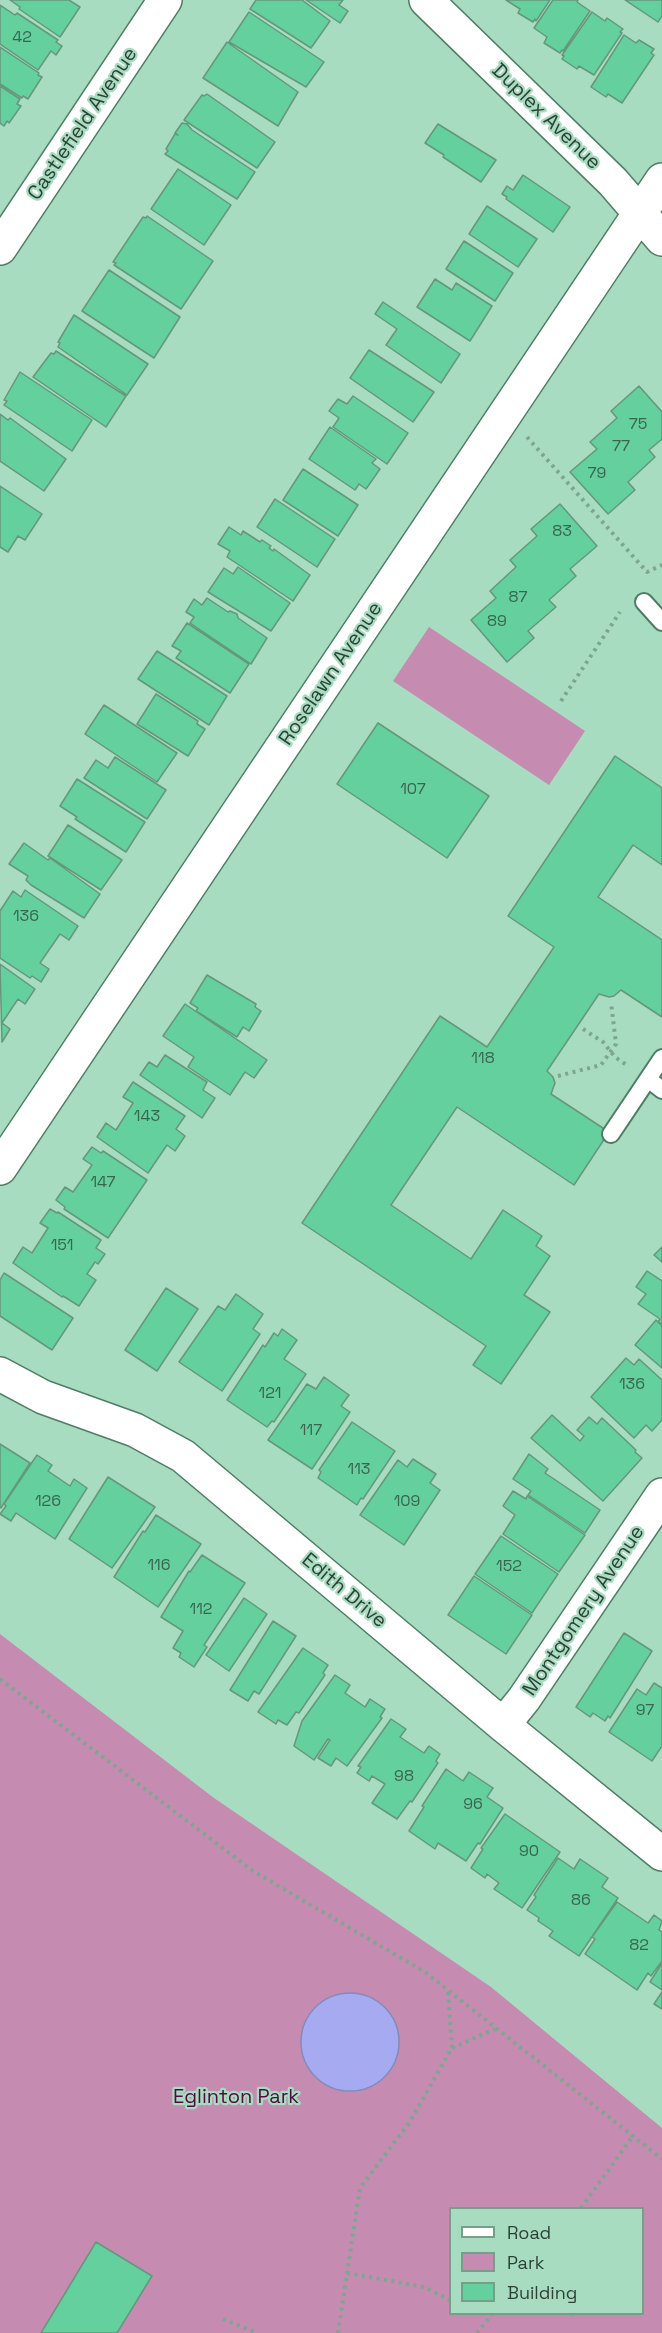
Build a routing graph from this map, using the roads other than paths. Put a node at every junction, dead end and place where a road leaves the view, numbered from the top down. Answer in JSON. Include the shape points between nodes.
{"nodes":[{"id":1,"x":165,"y":0,"type":"edge"},
{"id":2,"x":426,"y":0,"type":"edge"},
{"id":3,"x":662,"y":180,"type":"edge"},
{"id":4,"x":640,"y":212,"type":"junction"},
{"id":5,"x":662,"y":239,"type":"edge"},
{"id":6,"x":0,"y":248,"type":"edge"},
{"id":7,"x":644,"y":603,"type":"dead end"},
{"id":8,"x":662,"y":622,"type":"edge"},
{"id":9,"x":662,"y":1058,"type":"edge"},
{"id":10,"x":648,"y":1079,"type":"junction"},
{"id":11,"x":662,"y":1090,"type":"edge"},
{"id":12,"x":612,"y":1134,"type":"dead end"},
{"id":13,"x":0,"y":1168,"type":"edge"},
{"id":14,"x":0,"y":1374,"type":"edge"},
{"id":15,"x":662,"y":1495,"type":"edge"},
{"id":16,"x":503,"y":1725,"type":"junction"},
{"id":17,"x":662,"y":1854,"type":"edge"}],
"edges":[{"from":1,"to":6,"type":"street","name":"Castlefield Avenue"},
{"from":2,"to":4,"type":"street","name":"Duplex Avenue"},
{"from":3,"to":4,"type":"street","name":"Roselawn Avenue"},
{"from":4,"to":5,"type":"street","name":"Duplex Avenue"},
{"from":4,"to":13,"type":"street","name":"Roselawn Avenue"},
{"from":7,"to":8,"type":"lane"},
{"from":9,"to":10,"type":"lane"},
{"from":10,"to":11,"type":"lane"},
{"from":10,"to":12,"type":"lane"},
{"from":14,"to":16,"type":"street","name":"Edith Drive","via":[[43,1397],[135,1430],[183,1456]]},
{"from":15,"to":16,"type":"street","name":"Montgomery Avenue"},
{"from":16,"to":17,"type":"street","name":"Edith Drive"}]}
